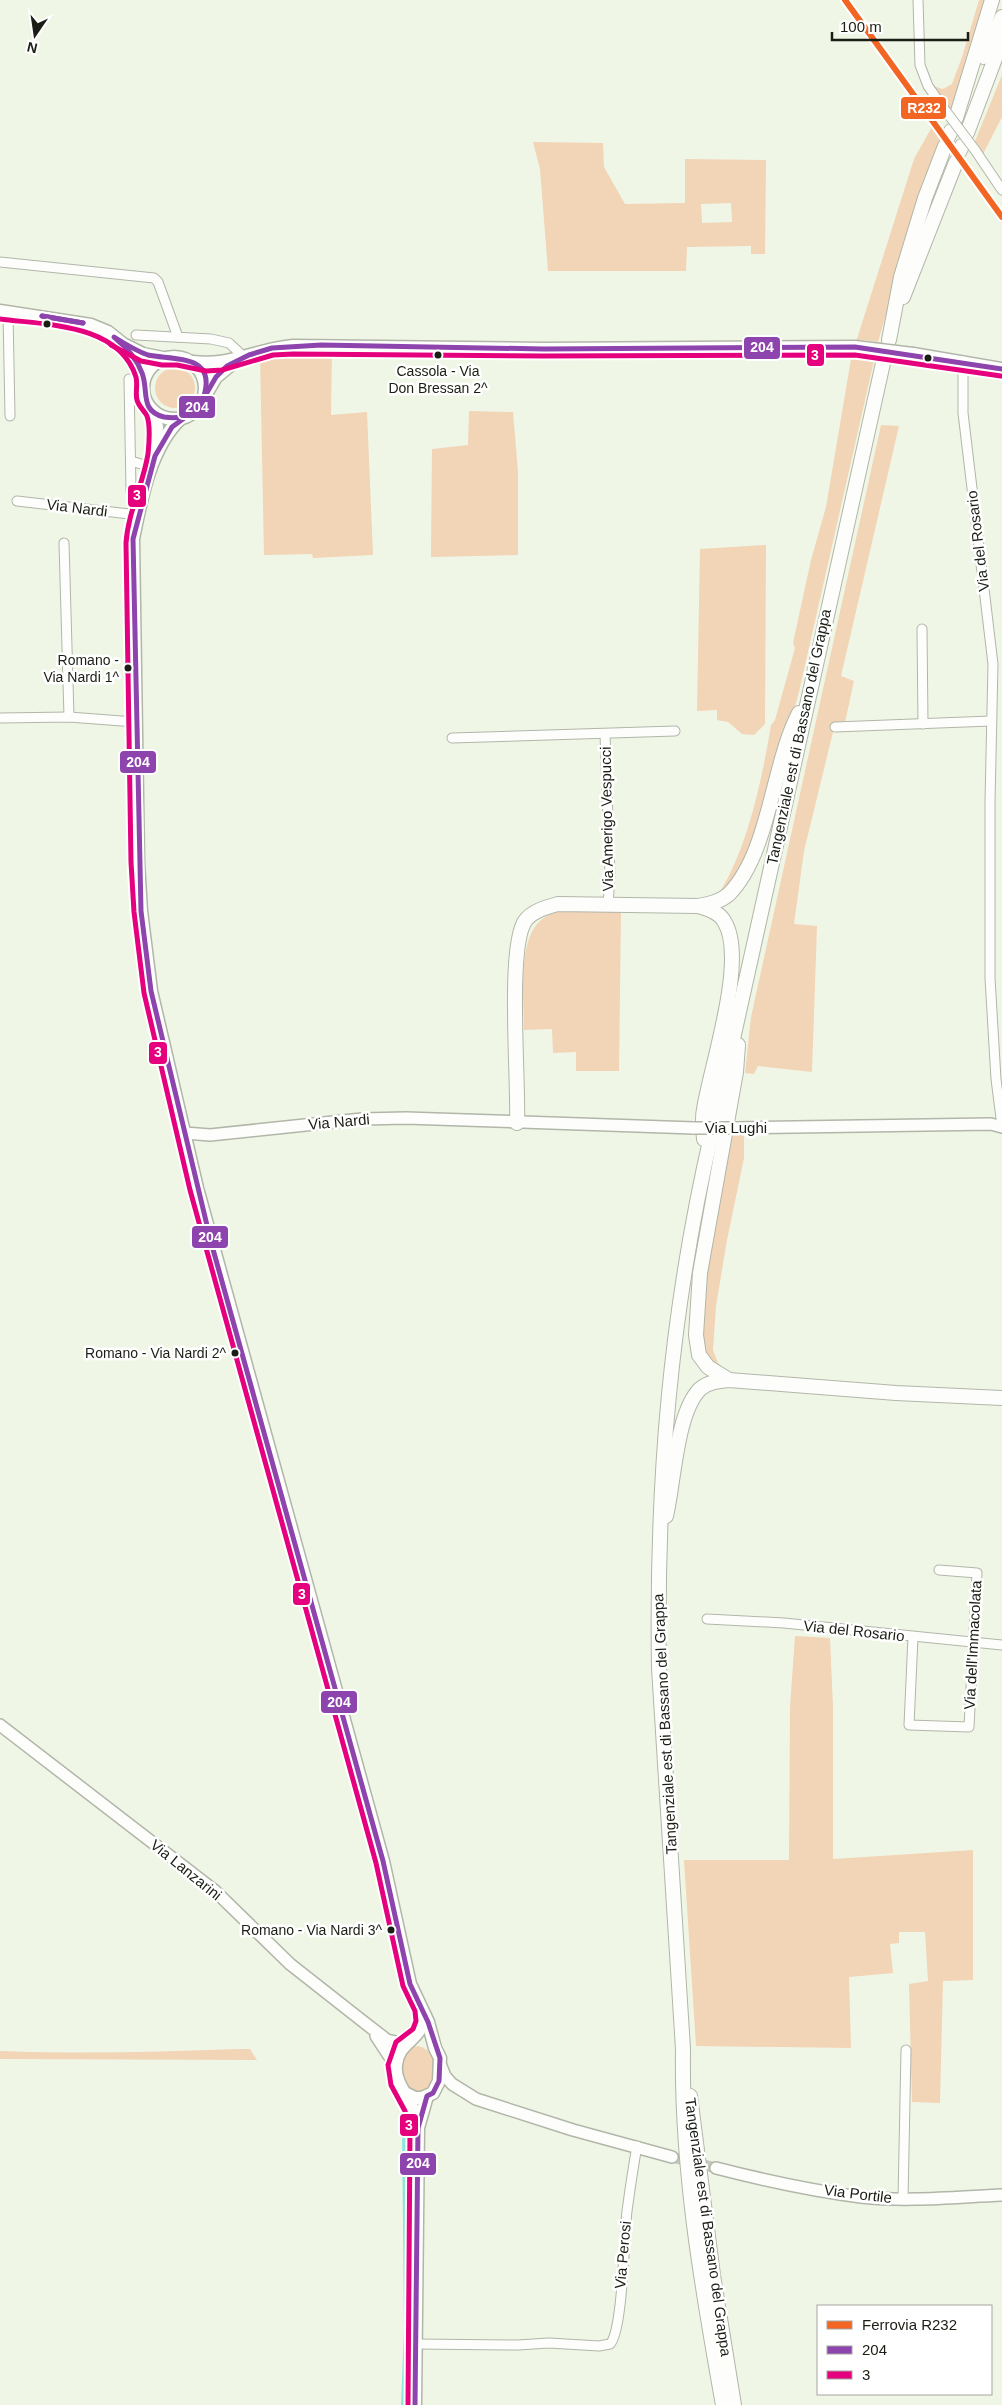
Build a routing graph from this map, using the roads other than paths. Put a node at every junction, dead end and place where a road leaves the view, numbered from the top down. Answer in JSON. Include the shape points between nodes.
{"nodes":[{"id":1,"x":918,"y":0,"type":"edge"},
{"id":2,"x":992,"y":0,"type":"edge"},
{"id":3,"x":1002,"y":17,"type":"edge"},
{"id":4,"x":1002,"y":40,"type":"edge"},
{"id":5,"x":1002,"y":59,"type":"edge"},
{"id":6,"x":982,"y":93,"type":"junction"},
{"id":7,"x":951,"y":114,"type":"junction"},
{"id":8,"x":967,"y":133,"type":"dead end"},
{"id":9,"x":948,"y":138,"type":"dead end"},
{"id":10,"x":963,"y":152,"type":"junction"},
{"id":11,"x":1002,"y":190,"type":"edge"},
{"id":12,"x":0,"y":262,"type":"edge"},
{"id":13,"x":4,"y":312,"type":"edge"},
{"id":14,"x":894,"y":318,"type":"junction"},
{"id":15,"x":136,"y":335,"type":"dead end"},
{"id":16,"x":178,"y":337,"type":"junction"},
{"id":17,"x":889,"y":340,"type":"dead end"},
{"id":18,"x":123,"y":344,"type":"junction"},
{"id":19,"x":885,"y":354,"type":"dead end"},
{"id":20,"x":244,"y":357,"type":"junction"},
{"id":21,"x":163,"y":358,"type":"junction"},
{"id":22,"x":963,"y":361,"type":"junction"},
{"id":23,"x":192,"y":362,"type":"junction"},
{"id":24,"x":1002,"y":369,"type":"edge"},
{"id":25,"x":144,"y":378,"type":"junction"},
{"id":26,"x":129,"y":379,"type":"dead end"},
{"id":27,"x":204,"y":398,"type":"junction"},
{"id":28,"x":153,"y":411,"type":"junction"},
{"id":29,"x":10,"y":416,"type":"dead end"},
{"id":30,"x":180,"y":419,"type":"junction"},
{"id":31,"x":131,"y":462,"type":"junction"},
{"id":32,"x":153,"y":462,"type":"junction"},
{"id":33,"x":131,"y":490,"type":"dead end"},
{"id":34,"x":17,"y":501,"type":"dead end"},
{"id":35,"x":138,"y":515,"type":"junction"},
{"id":36,"x":64,"y":543,"type":"dead end"},
{"id":37,"x":922,"y":629,"type":"dead end"},
{"id":38,"x":807,"y":698,"type":"junction"},
{"id":39,"x":69,"y":717,"type":"junction"},
{"id":40,"x":0,"y":718,"type":"edge"},
{"id":41,"x":991,"y":721,"type":"junction"},
{"id":42,"x":135,"y":722,"type":"junction"},
{"id":43,"x":923,"y":724,"type":"junction"},
{"id":44,"x":835,"y":727,"type":"dead end"},
{"id":45,"x":675,"y":731,"type":"dead end"},
{"id":46,"x":605,"y":734,"type":"junction"},
{"id":47,"x":452,"y":738,"type":"dead end"},
{"id":48,"x":608,"y":905,"type":"junction"},
{"id":49,"x":698,"y":906,"type":"junction"},
{"id":50,"x":739,"y":1007,"type":"junction"},
{"id":51,"x":469,"y":1120,"type":"joint"},
{"id":52,"x":516,"y":1122,"type":"junction"},
{"id":53,"x":1002,"y":1126,"type":"edge"},
{"id":54,"x":186,"y":1133,"type":"junction"},
{"id":55,"x":210,"y":1135,"type":"junction"},
{"id":56,"x":188,"y":1146,"type":"junction"},
{"id":57,"x":704,"y":1167,"type":"junction"},
{"id":58,"x":729,"y":1380,"type":"junction"},
{"id":59,"x":1002,"y":1398,"type":"edge"},
{"id":60,"x":659,"y":1546,"type":"junction"},
{"id":61,"x":939,"y":1570,"type":"dead end"},
{"id":62,"x":707,"y":1619,"type":"dead end"},
{"id":63,"x":913,"y":1637,"type":"junction"},
{"id":64,"x":973,"y":1642,"type":"junction"},
{"id":65,"x":1002,"y":1645,"type":"edge"},
{"id":66,"x":0,"y":1726,"type":"edge"},
{"id":67,"x":422,"y":2009,"type":"junction"},
{"id":68,"x":365,"y":2023,"type":"junction"},
{"id":69,"x":408,"y":2042,"type":"junction"},
{"id":70,"x":435,"y":2048,"type":"junction"},
{"id":71,"x":683,"y":2048,"type":"junction"},
{"id":72,"x":906,"y":2050,"type":"dead end"},
{"id":73,"x":395,"y":2065,"type":"junction"},
{"id":74,"x":441,"y":2066,"type":"junction"},
{"id":75,"x":405,"y":2093,"type":"junction"},
{"id":76,"x":430,"y":2094,"type":"junction"},
{"id":77,"x":468,"y":2094,"type":"junction"},
{"id":78,"x":418,"y":2128,"type":"junction"},
{"id":79,"x":637,"y":2146,"type":"junction"},
{"id":80,"x":672,"y":2157,"type":"tunnel mouth"},
{"id":81,"x":716,"y":2168,"type":"tunnel mouth"},
{"id":82,"x":1002,"y":2195,"type":"edge"},
{"id":83,"x":903,"y":2199,"type":"junction"},
{"id":84,"x":415,"y":2344,"type":"junction"},
{"id":85,"x":415,"y":2405,"type":"edge"},
{"id":86,"x":723,"y":2405,"type":"edge"},
{"id":87,"x":734,"y":2405,"type":"edge"}],
"edges":[{"from":1,"to":7,"type":"street","via":[[920,65],[928,86]]},
{"from":2,"to":7,"type":"highway"},
{"from":3,"to":7,"type":"highway"},
{"from":4,"to":6,"type":"highway"},
{"from":5,"to":6,"type":"highway"},
{"from":6,"to":8,"type":"highway"},
{"from":7,"to":10,"type":"street","bridge":true},
{"from":9,"to":14,"type":"highway","via":[[901,276]]},
{"from":10,"to":11,"type":"street"},
{"from":10,"to":14,"type":"highway"},
{"from":12,"to":16,"type":"street","via":[[154,278]]},
{"from":13,"to":18,"type":"main road","via":[[91,325],[108,332]]},
{"from":13,"to":29,"type":"street"},
{"from":14,"to":17,"type":"highway"},
{"from":15,"to":16,"type":"street"},
{"from":16,"to":20,"type":"street","via":[[230,343]]},
{"from":18,"to":21,"type":"main road","via":[[143,354]]},
{"from":18,"to":25,"type":"main road"},
{"from":19,"to":38,"type":"highway","name":"Tangenziale est di Bassano del Grappa"},
{"from":20,"to":22,"type":"main road","bridge":true,"via":[[272,348],[293,346],[535,349],[855,347]]},
{"from":20,"to":23,"type":"main road","via":[[220,363]]},
{"from":20,"to":27,"type":"main road","via":[[227,366],[216,377]]},
{"from":21,"to":23,"type":"main road","via":[[178,356]]},
{"from":21,"to":25,"type":"main road","via":[[154,363]]},
{"from":22,"to":24,"type":"main road"},
{"from":22,"to":41,"type":"street","name":"Via del Rosario","via":[[963,413],[993,664]]},
{"from":23,"to":27,"type":"main road","via":[[205,379]]},
{"from":25,"to":28,"type":"main road","via":[[144,396]]},
{"from":26,"to":31,"type":"street"},
{"from":27,"to":30,"type":"main road","via":[[190,415]]},
{"from":28,"to":30,"type":"main road","via":[[163,417]]},
{"from":28,"to":32,"type":"main road","via":[[157,427]]},
{"from":30,"to":32,"type":"main road","via":[[172,427]]},
{"from":31,"to":32,"type":"street"},
{"from":31,"to":33,"type":"street"},
{"from":32,"to":35,"type":"main road"},
{"from":34,"to":35,"type":"street","name":"Via Nardi"},
{"from":35,"to":42,"type":"main road","via":[[133,539]]},
{"from":36,"to":39,"type":"street"},
{"from":37,"to":43,"type":"street"},
{"from":38,"to":49,"type":"highway","via":[[790,730],[768,811],[747,867],[728,894],[717,902]]},
{"from":38,"to":50,"type":"highway","name":"Tangenziale est di Bassano del Grappa"},
{"from":39,"to":40,"type":"street"},
{"from":39,"to":42,"type":"street"},
{"from":41,"to":43,"type":"street"},
{"from":41,"to":53,"type":"street","name":"Via del Rosario","via":[[990,978]]},
{"from":42,"to":54,"type":"main road","via":[[140,902],[146,958],[162,1043]]},
{"from":43,"to":44,"type":"street"},
{"from":45,"to":46,"type":"street","name":"Via Amerigo Vespucci"},
{"from":46,"to":47,"type":"street","name":"Via Amerigo Vespucci"},
{"from":46,"to":48,"type":"street","name":"Via Amerigo Vespucci","via":[[610,875]]},
{"from":48,"to":49,"type":"highway"},
{"from":48,"to":52,"type":"highway","via":[[558,904],[541,908],[525,921],[515,978]]},
{"from":49,"to":57,"type":"highway","via":[[714,911],[723,919],[733,952],[726,1004],[703,1111]]},
{"from":50,"to":57,"type":"highway","name":"Tangenziale est di Bassano del Grappa"},
{"from":50,"to":58,"type":"highway","via":[[736,1072],[700,1273],[696,1335],[700,1355],[708,1367]]},
{"from":51,"to":52,"type":"street","name":"Via Lughi"},
{"from":51,"to":55,"type":"street","name":"Via Nardi","via":[[362,1119]]},
{"from":52,"to":53,"type":"street","name":"Via Lughi","bridge":true,"via":[[694,1128]]},
{"from":54,"to":55,"type":"street","name":"Via Nardi"},
{"from":54,"to":56,"type":"main road"},
{"from":55,"to":56,"type":"street","name":"Via Nardi"},
{"from":56,"to":67,"type":"main road","via":[[235,1330],[383,1861],[407,1975]]},
{"from":57,"to":60,"type":"highway","name":"Tangenziale est di Bassano del Grappa","via":[[685,1260],[672,1356],[661,1480]]},
{"from":58,"to":59,"type":"highway"},
{"from":58,"to":60,"type":"highway","via":[[712,1382],[701,1388],[686,1416]]},
{"from":60,"to":71,"type":"highway","name":"Tangenziale est di Bassano del Grappa","via":[[659,1668]]},
{"from":61,"to":64,"type":"street","name":"Via dell'Immacolata","via":[[977,1573]]},
{"from":62,"to":63,"type":"street","name":"Via del Rosario","via":[[784,1623]]},
{"from":63,"to":64,"type":"street","name":"Via del Rosario"},
{"from":63,"to":64,"type":"street","name":"Via dell'Immacolata","via":[[909,1725],[969,1727]]},
{"from":64,"to":65,"type":"street","name":"Via del Rosario"},
{"from":66,"to":68,"type":"street","name":"Via Lanzarini","via":[[214,1890],[290,1964]]},
{"from":67,"to":69,"type":"main road","via":[[424,2022],[419,2034]]},
{"from":67,"to":70,"type":"main road"},
{"from":68,"to":69,"type":"street","name":"Via Lanzarini","via":[[387,2040]]},
{"from":68,"to":73,"type":"street","name":"Via Lanzarini"},
{"from":69,"to":70,"type":"main road","via":[[426,2042]]},
{"from":69,"to":73,"type":"main road","via":[[400,2050]]},
{"from":70,"to":74,"type":"main road"},
{"from":71,"to":86,"type":"highway","name":"Tangenziale est di Bassano del Grappa","via":[[682,2101],[687,2155]]},
{"from":71,"to":87,"type":"highway","name":"Tangenziale est di Bassano del Grappa"},
{"from":72,"to":83,"type":"street"},
{"from":73,"to":75,"type":"main road","via":[[398,2082]]},
{"from":74,"to":76,"type":"main road","via":[[439,2081]]},
{"from":74,"to":77,"type":"street","via":[[452,2084]]},
{"from":75,"to":76,"type":"main road","via":[[415,2098]]},
{"from":75,"to":78,"type":"main road"},
{"from":76,"to":77,"type":"street","via":[[447,2090]]},
{"from":76,"to":78,"type":"main road"},
{"from":77,"to":79,"type":"street","via":[[518,2114]]},
{"from":78,"to":84,"type":"main road"},
{"from":79,"to":80,"type":"street"},
{"from":79,"to":84,"type":"street","name":"Via Perosi","via":[[627,2212],[618,2316],[615,2338],[610,2344]]},
{"from":81,"to":83,"type":"street","name":"Via Portile","via":[[763,2180],[861,2197]]},
{"from":82,"to":83,"type":"street","name":"Via Portile"},
{"from":84,"to":85,"type":"main road"}]}
